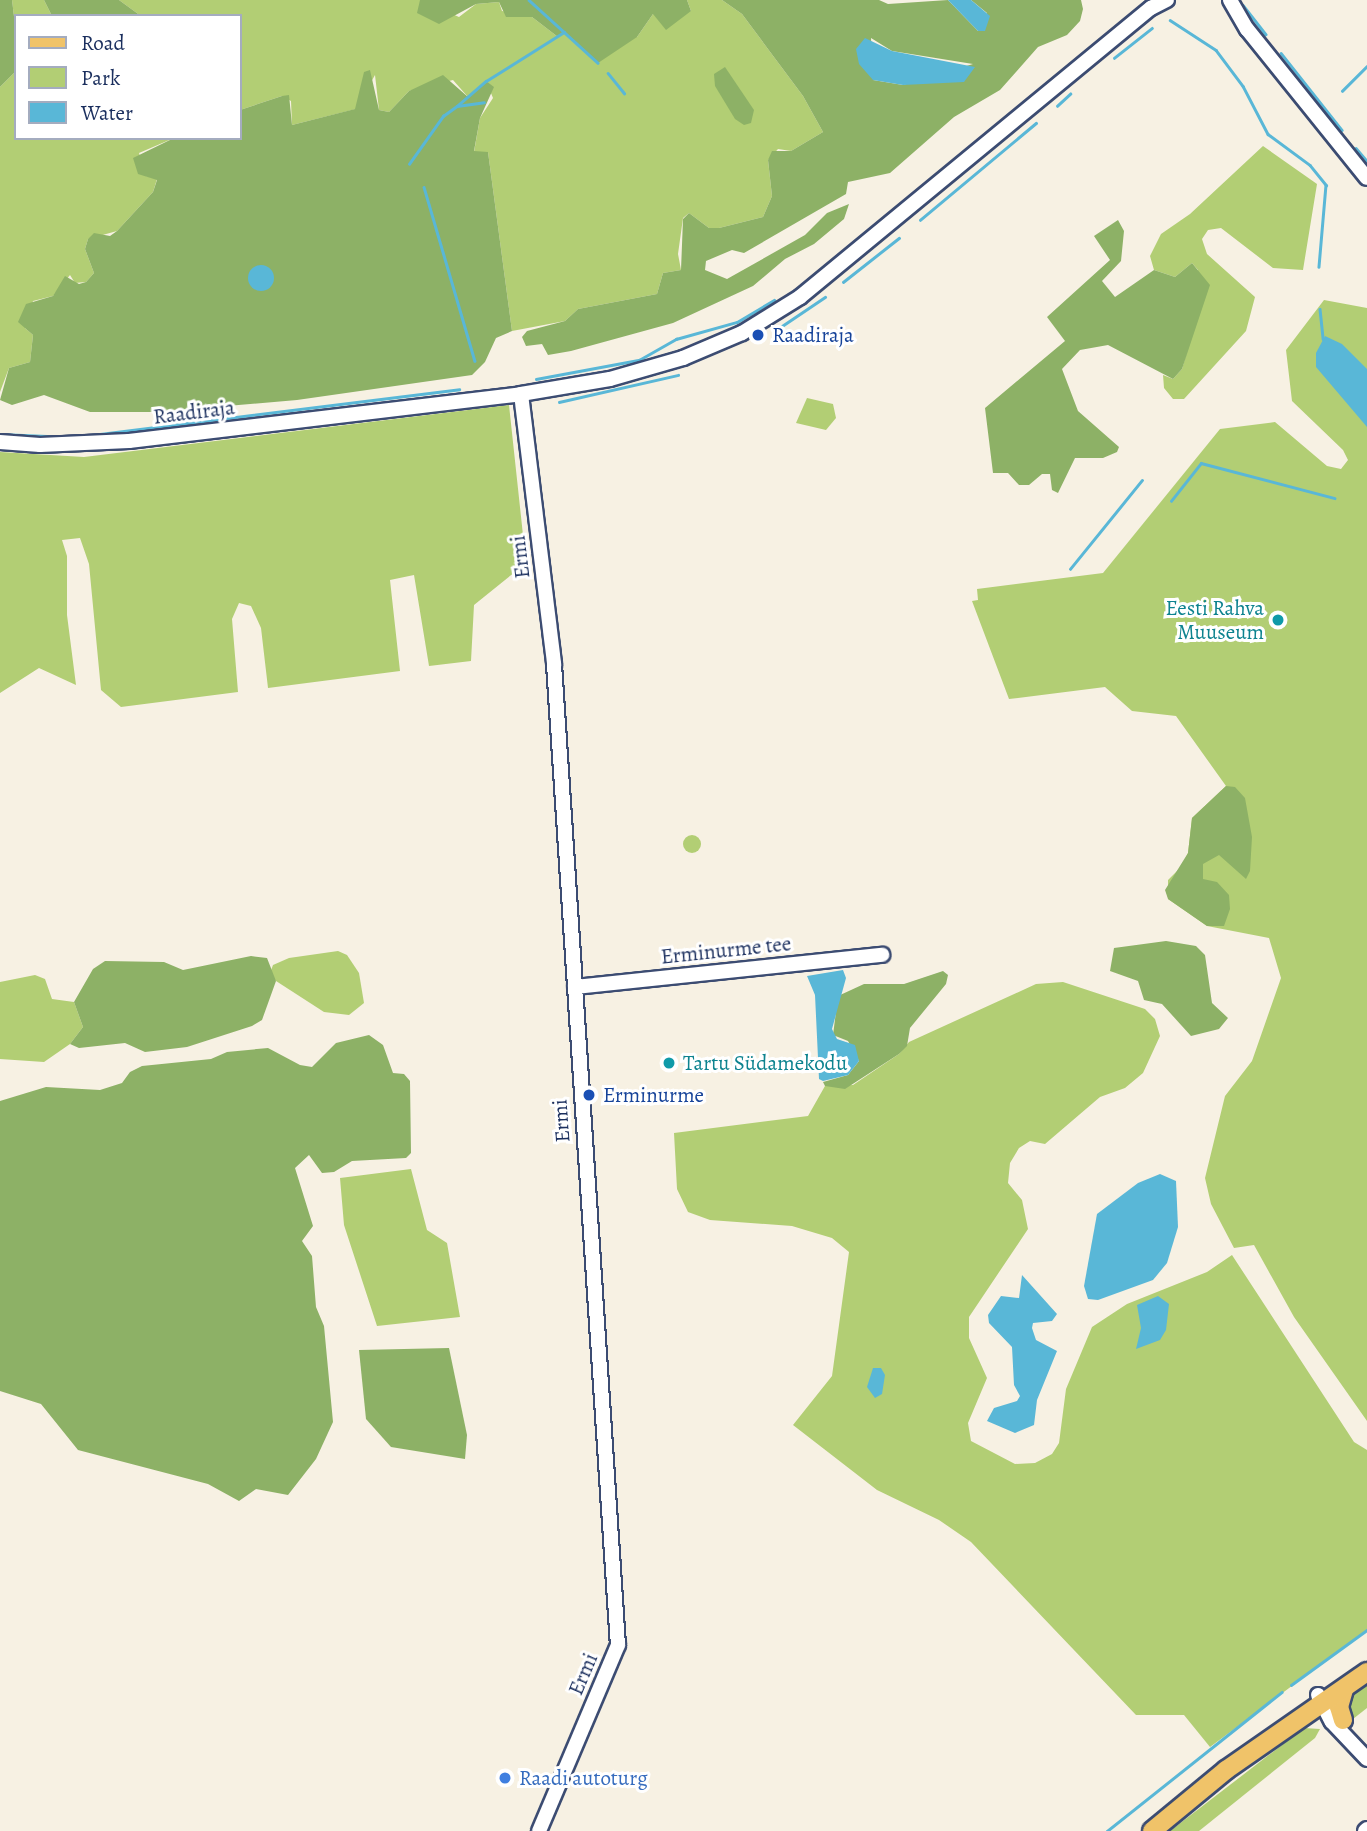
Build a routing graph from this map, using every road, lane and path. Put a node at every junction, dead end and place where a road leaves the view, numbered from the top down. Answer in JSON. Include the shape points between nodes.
{"nodes":[{"id":1,"x":1167,"y":0,"type":"edge"},
{"id":2,"x":1217,"y":0,"type":"edge"},
{"id":3,"x":1230,"y":0,"type":"edge"},
{"id":4,"x":1153,"y":4,"type":"edge"},
{"id":5,"x":1247,"y":29,"type":"junction"},
{"id":6,"x":1367,"y":178,"type":"edge"},
{"id":7,"x":521,"y":394,"type":"junction"},
{"id":8,"x":0,"y":442,"type":"edge"},
{"id":9,"x":882,"y":955,"type":"dead end"},
{"id":10,"x":575,"y":986,"type":"junction"},
{"id":11,"x":1367,"y":1661,"type":"edge"},
{"id":12,"x":1367,"y":1672,"type":"edge"},
{"id":13,"x":1344,"y":1689,"type":"junction"},
{"id":14,"x":1321,"y":1699,"type":"junction"},
{"id":15,"x":1343,"y":1720,"type":"junction"},
{"id":16,"x":1367,"y":1749,"type":"edge"},
{"id":17,"x":1367,"y":1759,"type":"edge"},
{"id":18,"x":539,"y":1831,"type":"edge"},
{"id":19,"x":1152,"y":1831,"type":"edge"}],
"edges":[{"from":1,"to":4,"type":"street","name":"Raadiraja"},
{"from":2,"to":5,"type":"street"},
{"from":3,"to":5,"type":"street"},
{"from":4,"to":7,"type":"street","name":"Raadiraja","via":[[839,267],[769,318],[639,372]]},
{"from":5,"to":6,"type":"street"},
{"from":7,"to":8,"type":"street","name":"Raadiraja","via":[[130,441],[40,446]]},
{"from":7,"to":10,"type":"street","name":"Ermi","via":[[554,664]]},
{"from":9,"to":10,"type":"street","name":"Erminurme tee"},
{"from":10,"to":18,"type":"street","name":"Ermi","via":[[618,1645]]},
{"from":11,"to":14,"type":"main road"},
{"from":12,"to":13,"type":"main road"},
{"from":13,"to":14,"type":"main road"},
{"from":13,"to":15,"type":"main road","via":[[1339,1707]]},
{"from":14,"to":15,"type":"street"},
{"from":14,"to":17,"type":"street","via":[[1332,1722]]},
{"from":14,"to":19,"type":"main road"},
{"from":15,"to":16,"type":"street"}]}
